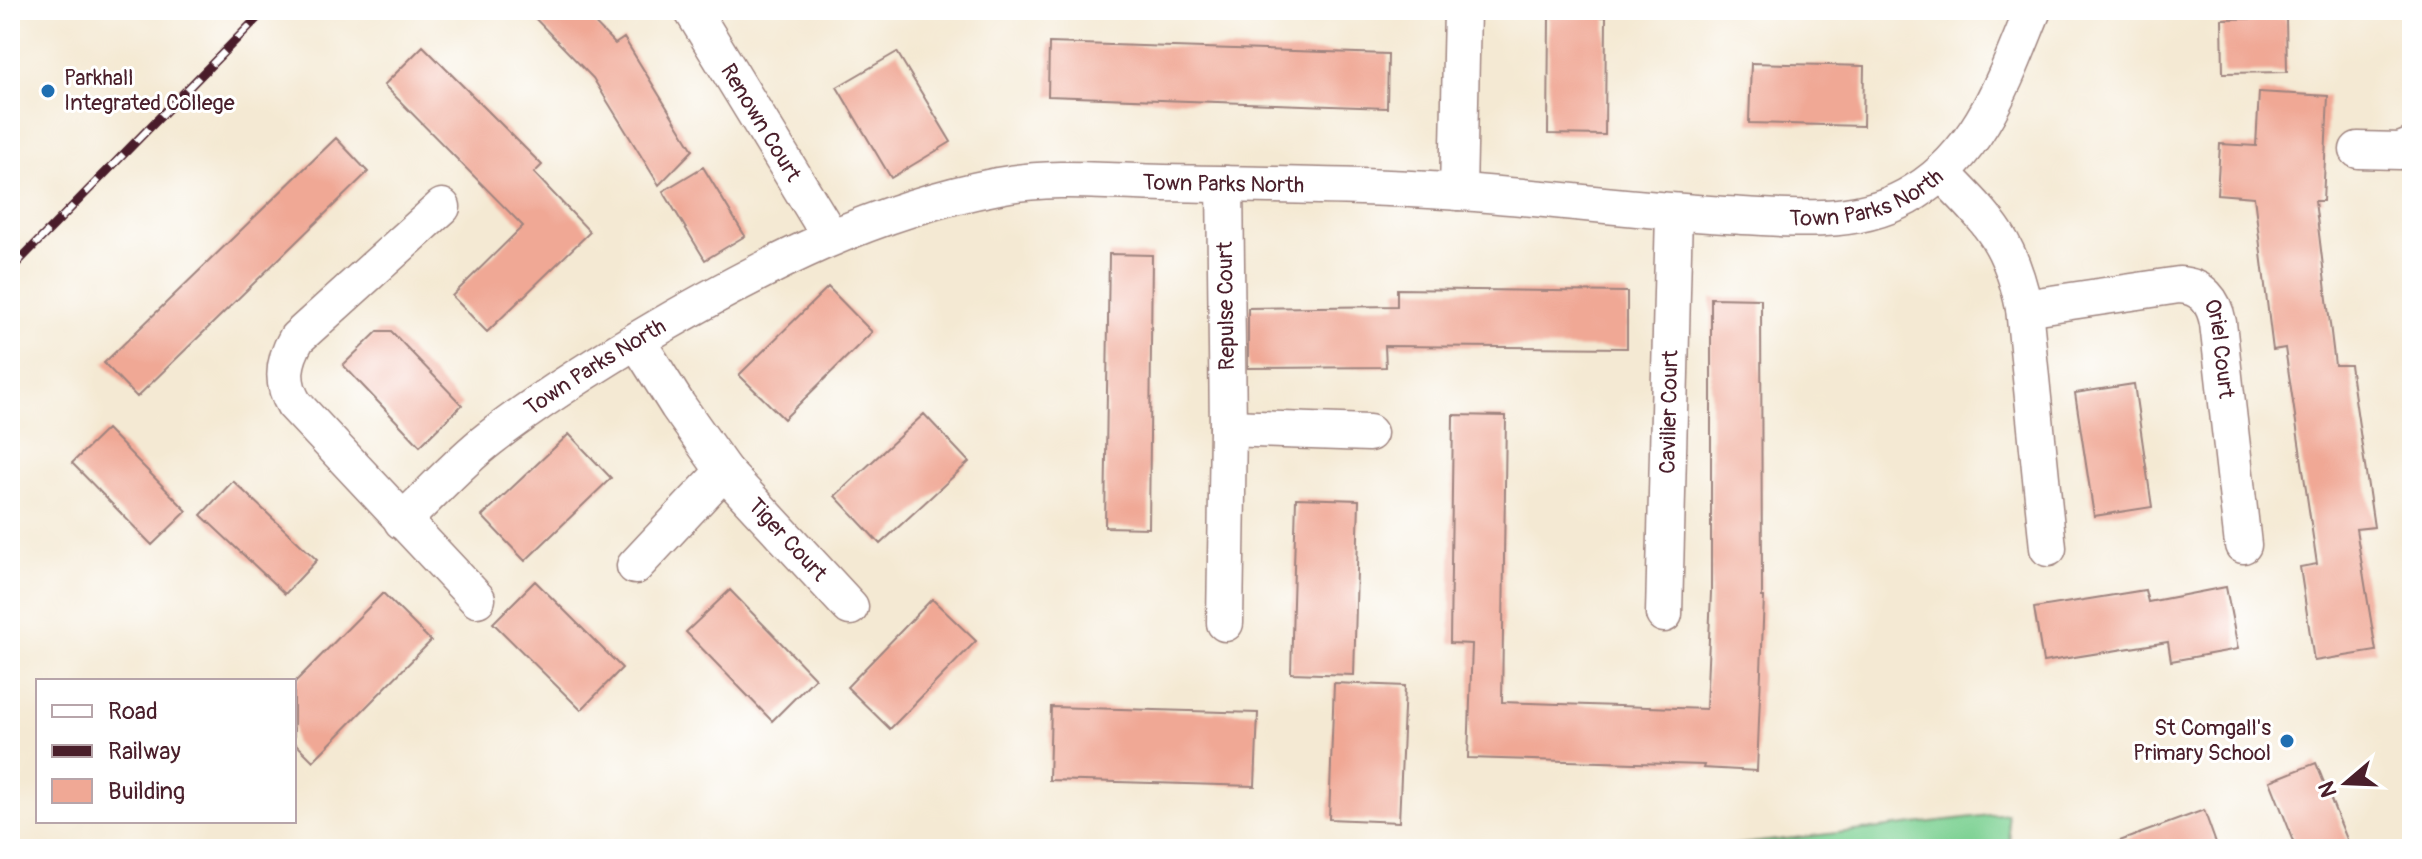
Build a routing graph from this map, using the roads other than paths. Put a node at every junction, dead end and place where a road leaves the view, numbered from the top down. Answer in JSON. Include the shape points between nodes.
{"nodes":[{"id":1,"x":692,"y":10,"type":"edge"},
{"id":2,"x":1462,"y":10,"type":"edge"},
{"id":3,"x":2033,"y":10,"type":"edge"},
{"id":4,"x":2412,"y":146,"type":"edge"},
{"id":5,"x":2358,"y":150,"type":"dead end"},
{"id":6,"x":1942,"y":173,"type":"junction"},
{"id":7,"x":1225,"y":184,"type":"junction"},
{"id":8,"x":1458,"y":192,"type":"junction"},
{"id":9,"x":442,"y":207,"type":"dead end"},
{"id":10,"x":1674,"y":212,"type":"junction"},
{"id":11,"x":830,"y":236,"type":"junction"},
{"id":12,"x":2024,"y":308,"type":"junction"},
{"id":13,"x":637,"y":341,"type":"junction"},
{"id":14,"x":1228,"y":428,"type":"junction"},
{"id":15,"x":1369,"y":433,"type":"dead end"},
{"id":16,"x":724,"y":471,"type":"junction"},
{"id":17,"x":402,"y":521,"type":"junction"},
{"id":18,"x":2243,"y":545,"type":"dead end"},
{"id":19,"x":2048,"y":548,"type":"dead end"},
{"id":20,"x":635,"y":566,"type":"dead end"},
{"id":21,"x":477,"y":599,"type":"dead end"},
{"id":22,"x":850,"y":607,"type":"dead end"},
{"id":23,"x":1664,"y":614,"type":"dead end"},
{"id":24,"x":1225,"y":623,"type":"dead end"}],
"edges":[{"from":1,"to":11,"type":"street","name":"Renown Court"},
{"from":2,"to":8,"type":"street"},
{"from":3,"to":6,"type":"street","name":"Town Parks North","via":[[1983,123]]},
{"from":4,"to":5,"type":"street","via":[[2400,151]]},
{"from":6,"to":10,"type":"street","name":"Town Parks North","via":[[1887,207],[1847,217]]},
{"from":6,"to":12,"type":"street","via":[[2000,238]]},
{"from":7,"to":8,"type":"street","name":"Town Parks North"},
{"from":7,"to":11,"type":"street","name":"Town Parks North","via":[[1003,185],[951,196]]},
{"from":7,"to":14,"type":"street","name":"Repulse Court"},
{"from":8,"to":10,"type":"street","name":"Town Parks North"},
{"from":9,"to":17,"type":"street","via":[[297,338],[284,377],[294,404]]},
{"from":10,"to":23,"type":"street","name":"Cavilier Court"},
{"from":11,"to":13,"type":"street","name":"Town Parks North","via":[[746,277]]},
{"from":12,"to":18,"type":"street","name":"Oriel Court","via":[[2179,285],[2194,287],[2208,298],[2218,323]]},
{"from":12,"to":19,"type":"street"},
{"from":13,"to":16,"type":"street","name":"Tiger Court"},
{"from":13,"to":17,"type":"street","name":"Town Parks North","via":[[486,441]]},
{"from":14,"to":15,"type":"street"},
{"from":14,"to":24,"type":"street","name":"Repulse Court"},
{"from":16,"to":20,"type":"street"},
{"from":16,"to":22,"type":"street","name":"Tiger Court"},
{"from":17,"to":21,"type":"street"}]}
